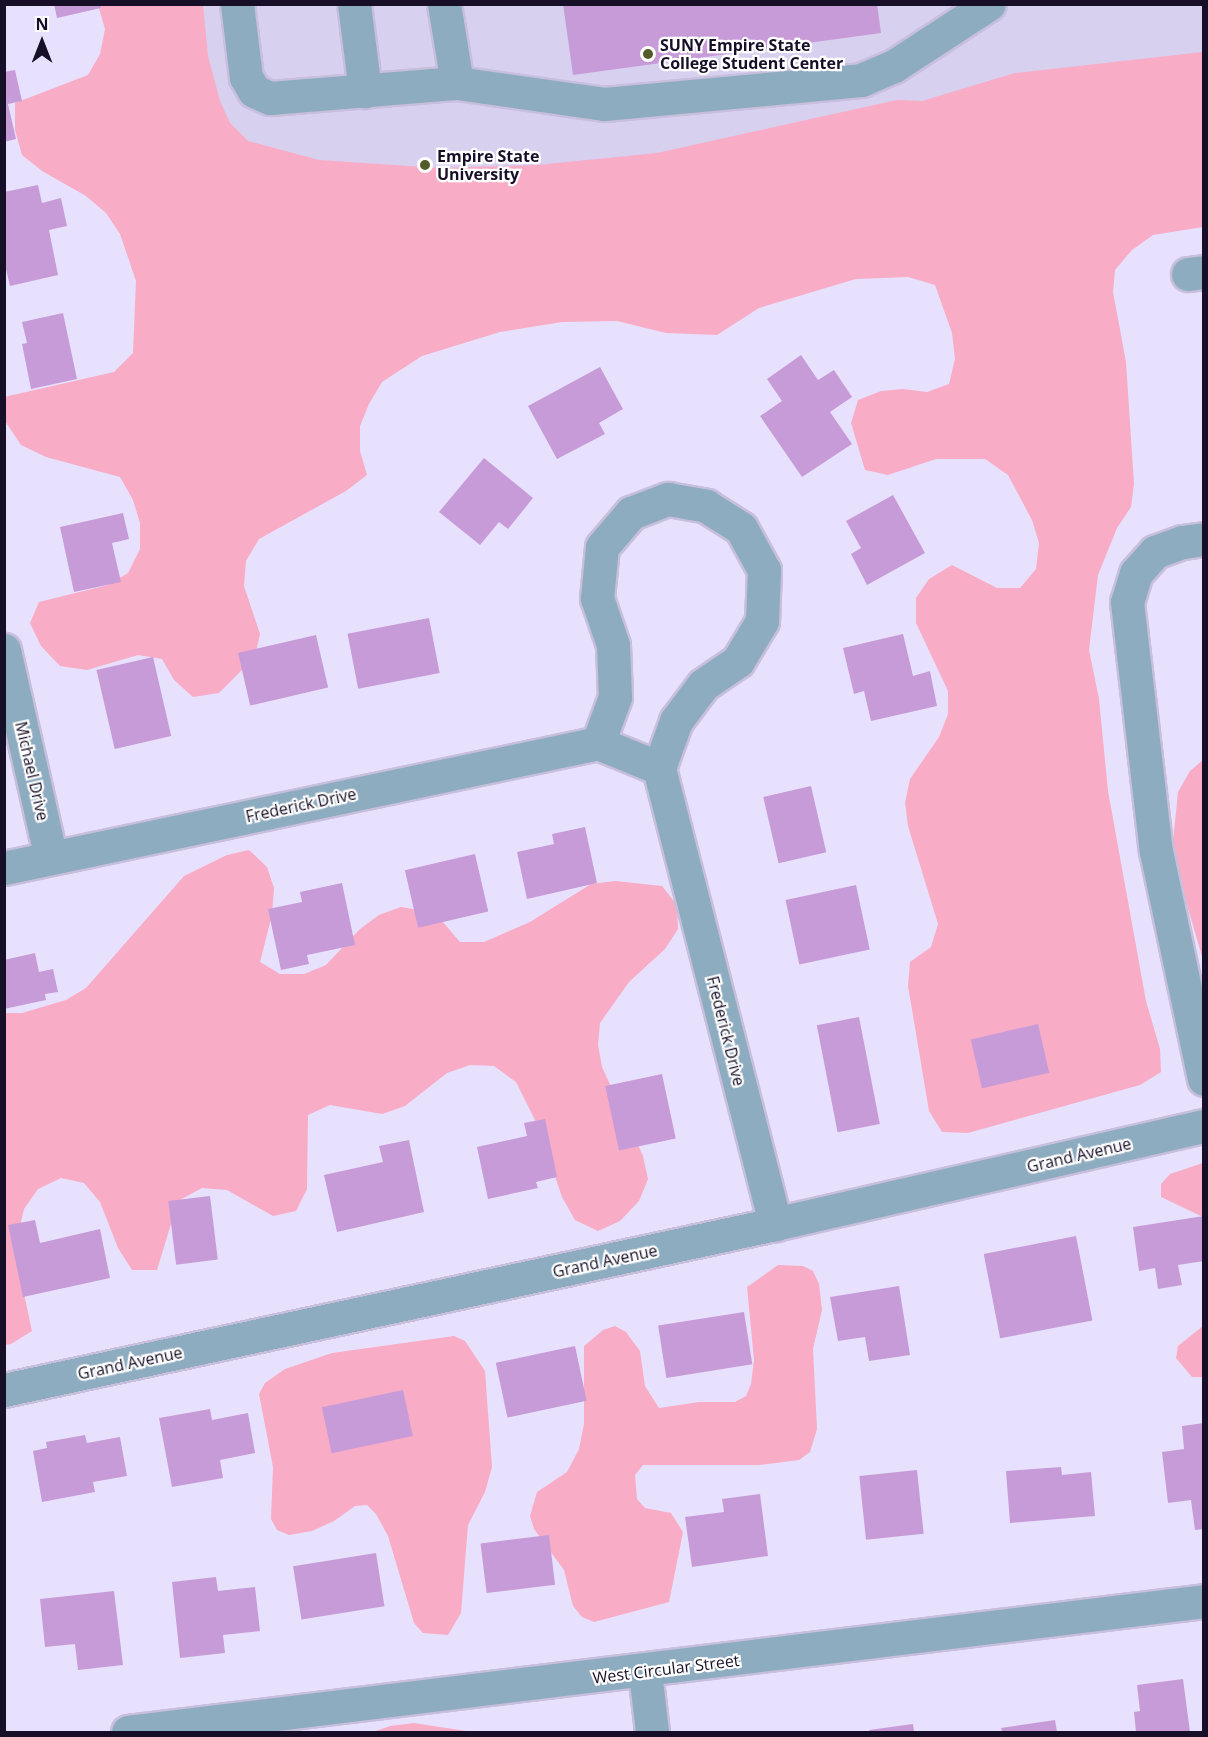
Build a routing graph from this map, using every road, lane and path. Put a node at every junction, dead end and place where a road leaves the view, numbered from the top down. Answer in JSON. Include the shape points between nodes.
{"nodes":[{"id":1,"x":237,"y":4,"type":"edge"},
{"id":2,"x":354,"y":4,"type":"edge"},
{"id":3,"x":444,"y":4,"type":"edge"},
{"id":4,"x":989,"y":4,"type":"edge"},
{"id":5,"x":457,"y":83,"type":"junction"},
{"id":6,"x":365,"y":91,"type":"junction"},
{"id":7,"x":1203,"y":539,"type":"edge"},
{"id":8,"x":4,"y":650,"type":"edge"},
{"id":9,"x":598,"y":743,"type":"junction"},
{"id":10,"x":658,"y":768,"type":"junction"},
{"id":11,"x":51,"y":858,"type":"junction"},
{"id":12,"x":4,"y":868,"type":"edge"},
{"id":13,"x":1203,"y":1079,"type":"edge"},
{"id":14,"x":1203,"y":1126,"type":"edge"},
{"id":15,"x":775,"y":1224,"type":"junction"},
{"id":16,"x":4,"y":1390,"type":"edge"},
{"id":17,"x":1203,"y":1601,"type":"edge"},
{"id":18,"x":645,"y":1672,"type":"junction"},
{"id":19,"x":128,"y":1732,"type":"edge"},
{"id":20,"x":652,"y":1732,"type":"edge"}],
"edges":[{"from":1,"to":6,"type":"street","via":[[246,77],[254,91],[270,98]]},
{"from":2,"to":6,"type":"street"},
{"from":3,"to":5,"type":"street"},
{"from":4,"to":5,"type":"street","via":[[894,66],[861,80],[604,104]]},
{"from":5,"to":6,"type":"street"},
{"from":7,"to":13,"type":"street","via":[[1155,552],[1137,573],[1127,602],[1156,851]]},
{"from":8,"to":11,"type":"street","name":"Michael Drive"},
{"from":9,"to":10,"type":"street"},
{"from":9,"to":10,"type":"street","via":[[615,697],[613,645],[597,598],[603,547],[631,513],[668,499],[706,506],[741,528],[764,570],[762,621],[738,661],[703,685],[676,721]]},
{"from":9,"to":11,"type":"street","name":"Frederick Drive"},
{"from":10,"to":15,"type":"street","name":"Frederick Drive"},
{"from":11,"to":12,"type":"street","name":"Frederick Drive"},
{"from":14,"to":15,"type":"street","name":"Grand Avenue"},
{"from":15,"to":16,"type":"street","name":"Grand Avenue"},
{"from":17,"to":18,"type":"street","name":"West Circular Street"},
{"from":18,"to":19,"type":"street","name":"West Circular Street"},
{"from":18,"to":20,"type":"street"}]}
